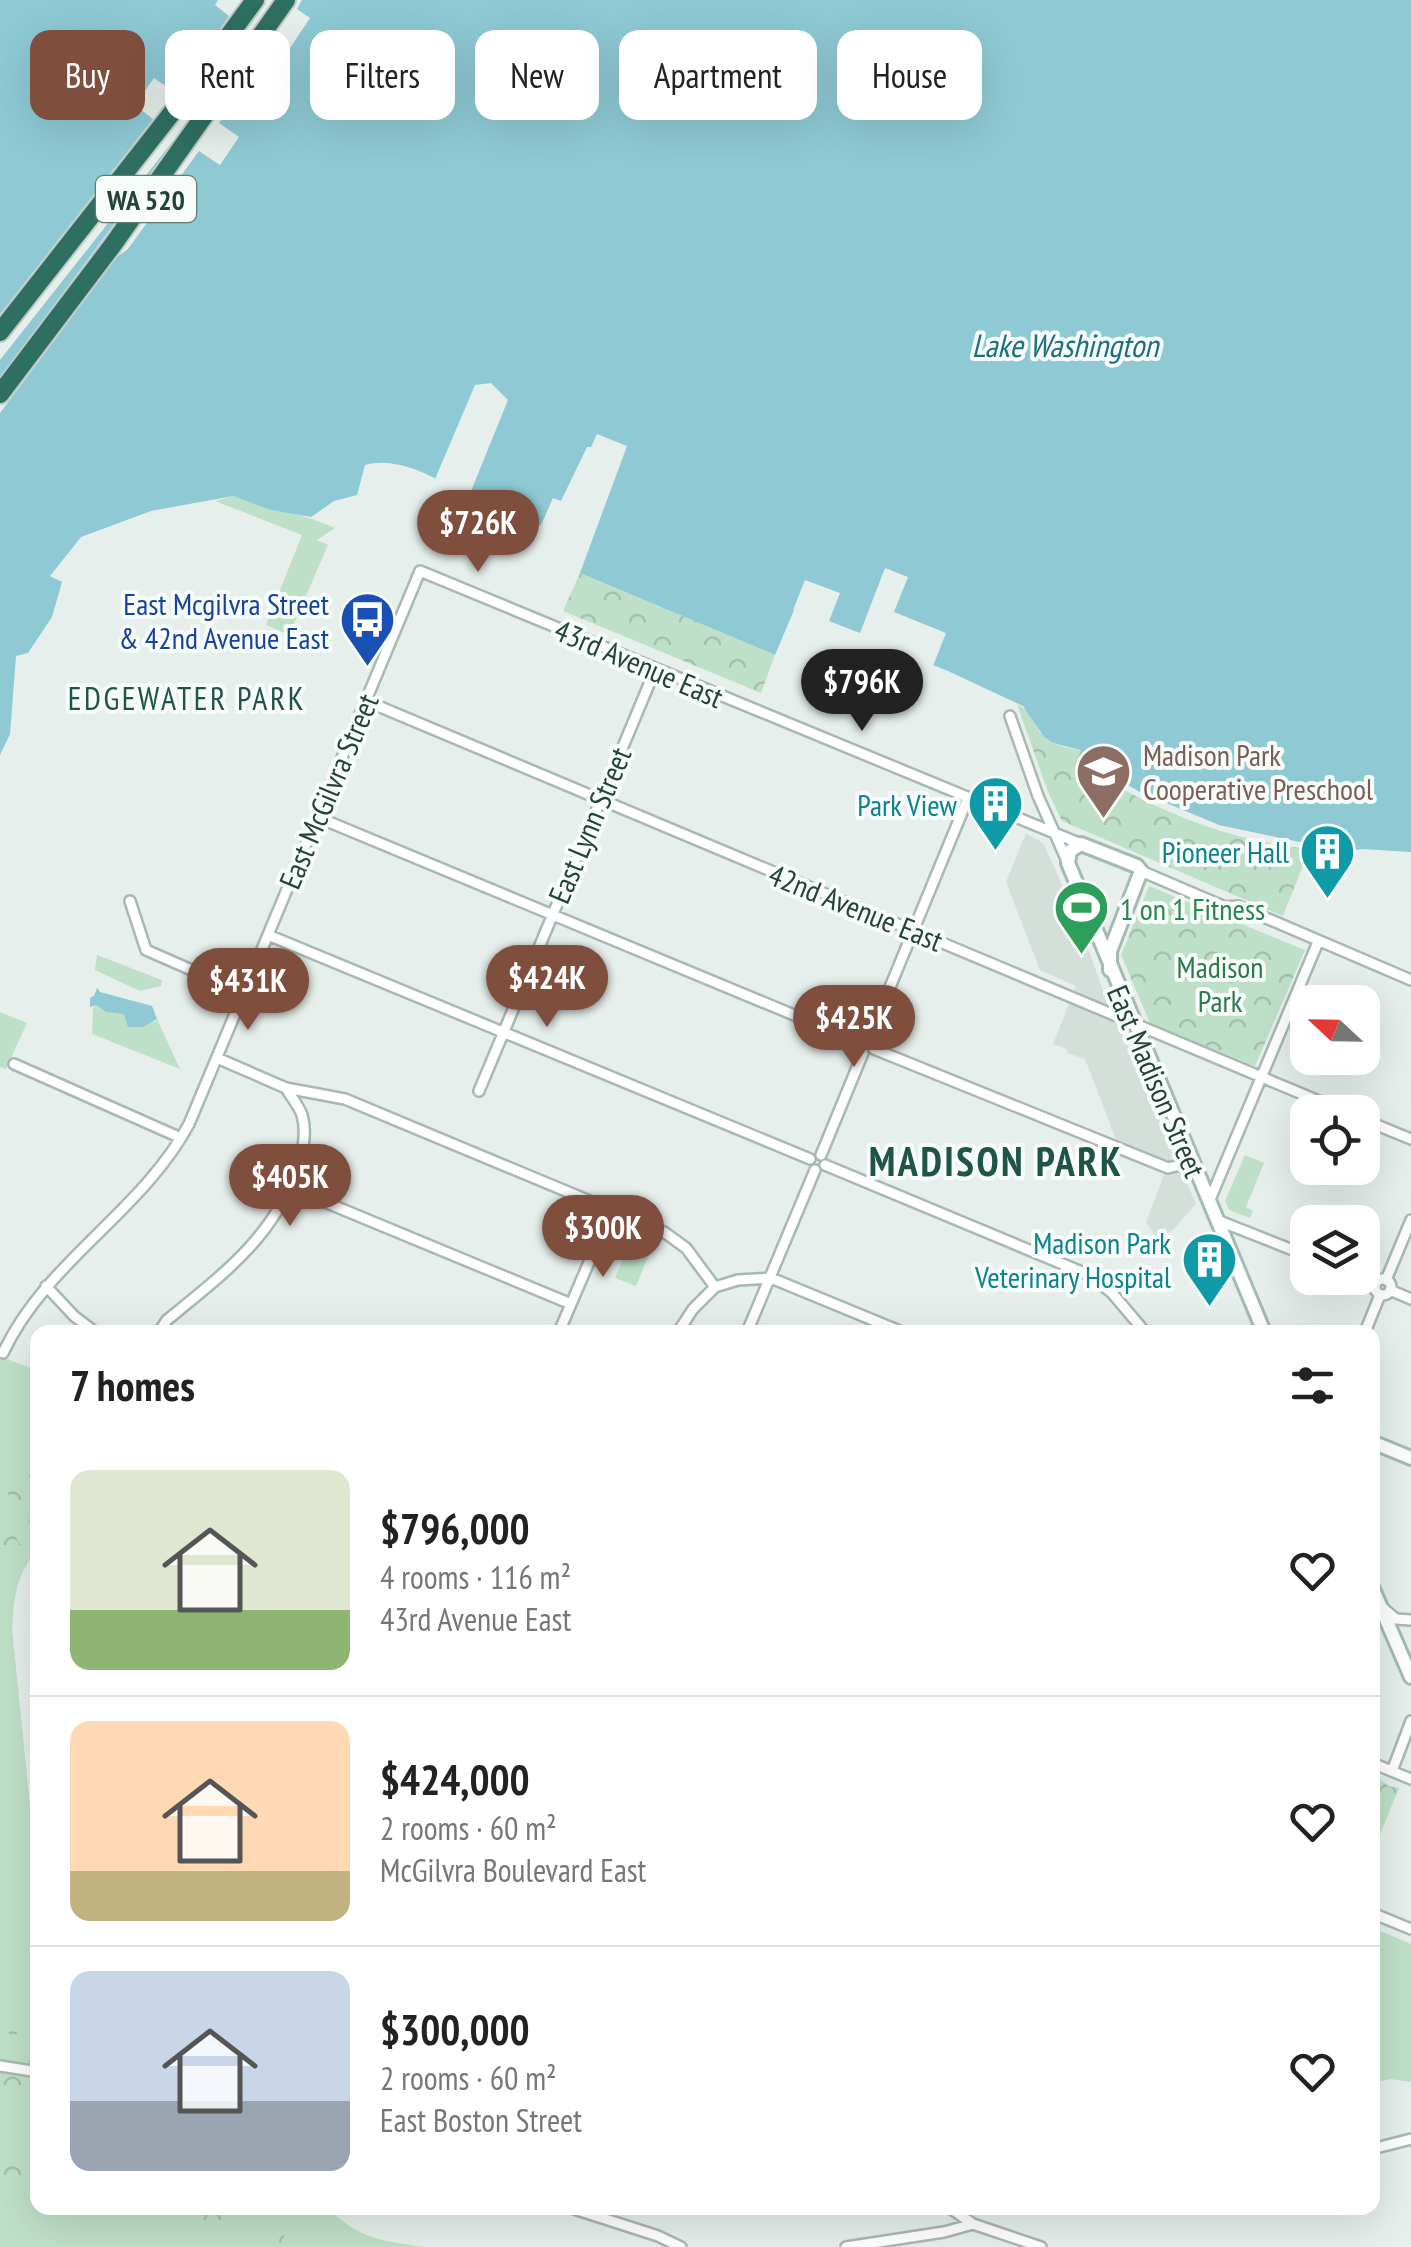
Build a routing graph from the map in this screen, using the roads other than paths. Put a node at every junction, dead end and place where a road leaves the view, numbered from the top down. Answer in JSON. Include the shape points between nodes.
{"nodes":[{"id":1,"x":255,"y":0,"type":"edge"},
{"id":2,"x":286,"y":0,"type":"edge"},
{"id":3,"x":0,"y":332,"type":"edge"},
{"id":4,"x":0,"y":394,"type":"edge"},
{"id":5,"x":420,"y":571,"type":"joint"},
{"id":6,"x":654,"y":670,"type":"junction"},
{"id":7,"x":366,"y":702,"type":"junction"},
{"id":8,"x":1010,"y":716,"type":"dead end"},
{"id":9,"x":968,"y":798,"type":"junction"},
{"id":10,"x":600,"y":801,"type":"junction"},
{"id":11,"x":318,"y":817,"type":"junction"},
{"id":12,"x":1055,"y":833,"type":"junction"},
{"id":13,"x":1082,"y":844,"type":"junction"},
{"id":14,"x":1068,"y":863,"type":"junction"},
{"id":15,"x":1141,"y":871,"type":"junction"},
{"id":16,"x":130,"y":900,"type":"dead end"},
{"id":17,"x":552,"y":914,"type":"junction"},
{"id":18,"x":912,"y":930,"type":"junction"},
{"id":19,"x":1095,"y":932,"type":"junction"},
{"id":20,"x":1117,"y":934,"type":"junction"},
{"id":21,"x":268,"y":936,"type":"junction"},
{"id":22,"x":1318,"y":942,"type":"junction"},
{"id":23,"x":1110,"y":970,"type":"junction"},
{"id":24,"x":1411,"y":980,"type":"edge"},
{"id":25,"x":244,"y":993,"type":"junction"},
{"id":26,"x":1136,"y":1027,"type":"junction"},
{"id":27,"x":503,"y":1033,"type":"junction"},
{"id":28,"x":864,"y":1044,"type":"junction"},
{"id":29,"x":217,"y":1058,"type":"junction"},
{"id":30,"x":14,"y":1064,"type":"dead end"},
{"id":31,"x":1261,"y":1078,"type":"junction"},
{"id":32,"x":286,"y":1088,"type":"junction"},
{"id":33,"x":479,"y":1091,"type":"dead end"},
{"id":34,"x":1303,"y":1095,"type":"edge"},
{"id":35,"x":1380,"y":1127,"type":"edge"},
{"id":36,"x":181,"y":1138,"type":"junction"},
{"id":37,"x":1411,"y":1139,"type":"edge"},
{"id":38,"x":818,"y":1162,"type":"junction"},
{"id":39,"x":1192,"y":1162,"type":"junction"},
{"id":40,"x":291,"y":1188,"type":"junction"},
{"id":41,"x":1209,"y":1202,"type":"junction"},
{"id":42,"x":611,"y":1211,"type":"junction"},
{"id":43,"x":1217,"y":1220,"type":"junction"},
{"id":44,"x":1411,"y":1220,"type":"edge"},
{"id":45,"x":1290,"y":1249,"type":"edge"},
{"id":46,"x":771,"y":1278,"type":"junction"},
{"id":47,"x":46,"y":1286,"type":"junction"},
{"id":48,"x":1380,"y":1286,"type":"edge"},
{"id":49,"x":715,"y":1287,"type":"junction"},
{"id":50,"x":1383,"y":1287,"type":"junction"},
{"id":51,"x":1411,"y":1299,"type":"edge"},
{"id":52,"x":571,"y":1304,"type":"junction"},
{"id":53,"x":86,"y":1325,"type":"edge"},
{"id":54,"x":164,"y":1325,"type":"edge"},
{"id":55,"x":562,"y":1325,"type":"edge"},
{"id":56,"x":683,"y":1325,"type":"edge"},
{"id":57,"x":750,"y":1325,"type":"edge"},
{"id":58,"x":885,"y":1325,"type":"edge"},
{"id":59,"x":1139,"y":1325,"type":"edge"},
{"id":60,"x":1261,"y":1325,"type":"edge"},
{"id":61,"x":1368,"y":1325,"type":"edge"},
{"id":62,"x":3,"y":1347,"type":"edge"},
{"id":63,"x":1380,"y":1445,"type":"edge"},
{"id":64,"x":1411,"y":1458,"type":"edge"},
{"id":65,"x":1380,"y":1607,"type":"edge"},
{"id":66,"x":1380,"y":1610,"type":"edge"},
{"id":67,"x":1411,"y":1620,"type":"edge"},
{"id":68,"x":1411,"y":1677,"type":"edge"},
{"id":69,"x":1411,"y":1721,"type":"edge"},
{"id":70,"x":1380,"y":1766,"type":"edge"},
{"id":71,"x":1392,"y":1771,"type":"junction"},
{"id":72,"x":1411,"y":1779,"type":"edge"},
{"id":73,"x":1380,"y":1916,"type":"edge"},
{"id":74,"x":1411,"y":1929,"type":"edge"},
{"id":75,"x":0,"y":2066,"type":"edge"},
{"id":76,"x":30,"y":2071,"type":"edge"},
{"id":77,"x":1411,"y":2139,"type":"edge"},
{"id":78,"x":1380,"y":2147,"type":"edge"},
{"id":79,"x":594,"y":2215,"type":"edge"},
{"id":80,"x":960,"y":2215,"type":"edge"},
{"id":81,"x":973,"y":2224,"type":"junction"},
{"id":82,"x":681,"y":2247,"type":"edge"},
{"id":83,"x":846,"y":2247,"type":"edge"},
{"id":84,"x":1042,"y":2247,"type":"edge"}],
"edges":[{"from":1,"to":3,"type":"highway","number":"WA 520"},
{"from":2,"to":4,"type":"highway","number":"WA 520"},
{"from":5,"to":6,"type":"street","name":"43rd Avenue East"},
{"from":5,"to":7,"type":"street","name":"East McGilvra Street"},
{"from":6,"to":9,"type":"street","name":"43rd Avenue East"},
{"from":6,"to":10,"type":"street","name":"East Lynn Street"},
{"from":7,"to":10,"type":"street","name":"42nd Avenue East"},
{"from":7,"to":11,"type":"street","name":"East McGilvra Street"},
{"from":8,"to":12,"type":"street","name":"East Madison Street"},
{"from":9,"to":12,"type":"street","name":"43rd Avenue East"},
{"from":9,"to":18,"type":"street"},
{"from":10,"to":17,"type":"street","name":"East Lynn Street"},
{"from":10,"to":18,"type":"street","name":"42nd Avenue East"},
{"from":11,"to":17,"type":"street"},
{"from":11,"to":21,"type":"street","name":"East McGilvra Street"},
{"from":12,"to":13,"type":"street","name":"43rd Avenue East"},
{"from":12,"to":14,"type":"street","name":"East Madison Street"},
{"from":13,"to":14,"type":"street","via":[[1070,850]]},
{"from":13,"to":15,"type":"street","name":"43rd Avenue East"},
{"from":14,"to":19,"type":"street","name":"East Madison Street"},
{"from":15,"to":20,"type":"street"},
{"from":15,"to":22,"type":"street","name":"43rd Avenue East"},
{"from":16,"to":25,"type":"street","via":[[146,950]]},
{"from":17,"to":27,"type":"street","name":"East Lynn Street"},
{"from":17,"to":28,"type":"street"},
{"from":18,"to":26,"type":"street","name":"42nd Avenue East"},
{"from":18,"to":28,"type":"street"},
{"from":19,"to":20,"type":"street"},
{"from":19,"to":23,"type":"street","name":"East Madison Street"},
{"from":20,"to":23,"type":"street"},
{"from":21,"to":25,"type":"street","name":"East McGilvra Street"},
{"from":21,"to":27,"type":"street"},
{"from":22,"to":24,"type":"street","name":"43rd Avenue East"},
{"from":22,"to":31,"type":"street"},
{"from":23,"to":26,"type":"street","name":"East Madison Street"},
{"from":25,"to":29,"type":"street","name":"East McGilvra Street"},
{"from":26,"to":31,"type":"street","name":"42nd Avenue East"},
{"from":26,"to":39,"type":"street","name":"East Madison Street"},
{"from":27,"to":33,"type":"street","name":"East Lynn Street"},
{"from":27,"to":38,"type":"street"},
{"from":28,"to":38,"type":"street"},
{"from":28,"to":39,"type":"street","via":[[870,1053],[874,1048],[1168,1168]]},
{"from":29,"to":32,"type":"street"},
{"from":29,"to":36,"type":"street","name":"East McGilvra Street"},
{"from":30,"to":36,"type":"street"},
{"from":31,"to":34,"type":"street","name":"42nd Avenue East"},
{"from":31,"to":41,"type":"street"},
{"from":32,"to":40,"type":"street","via":[[302,1114],[305,1135]]},
{"from":32,"to":42,"type":"street","via":[[346,1100]]},
{"from":35,"to":37,"type":"street"},
{"from":36,"to":47,"type":"street","name":"East McGilvra Street","via":[[136,1198]]},
{"from":38,"to":46,"type":"street"},
{"from":38,"to":59,"type":"street","via":[[1090,1275]]},
{"from":39,"to":41,"type":"street","name":"East Madison Street"},
{"from":40,"to":52,"type":"street"},
{"from":40,"to":54,"type":"street","via":[[254,1245]]},
{"from":41,"to":43,"type":"street","name":"East Madison Street"},
{"from":42,"to":49,"type":"street","via":[[676,1240]]},
{"from":42,"to":52,"type":"street"},
{"from":43,"to":45,"type":"street"},
{"from":43,"to":60,"type":"street","name":"East Madison Street"},
{"from":44,"to":50,"type":"street"},
{"from":46,"to":49,"type":"street"},
{"from":46,"to":57,"type":"street"},
{"from":46,"to":58,"type":"street"},
{"from":47,"to":53,"type":"street"},
{"from":47,"to":62,"type":"street","name":"East McGilvra Street"},
{"from":48,"to":50,"type":"street"},
{"from":49,"to":56,"type":"street"},
{"from":50,"to":51,"type":"street"},
{"from":50,"to":61,"type":"street"},
{"from":52,"to":55,"type":"street"},
{"from":63,"to":64,"type":"street"},
{"from":65,"to":67,"type":"street","via":[[1396,1620]]},
{"from":66,"to":68,"type":"street"},
{"from":69,"to":71,"type":"street"},
{"from":70,"to":71,"type":"street"},
{"from":71,"to":72,"type":"street"},
{"from":73,"to":74,"type":"street"},
{"from":75,"to":76,"type":"street"},
{"from":77,"to":78,"type":"street"},
{"from":79,"to":82,"type":"street"},
{"from":80,"to":81,"type":"street"},
{"from":81,"to":83,"type":"street"},
{"from":81,"to":84,"type":"street"}]}
